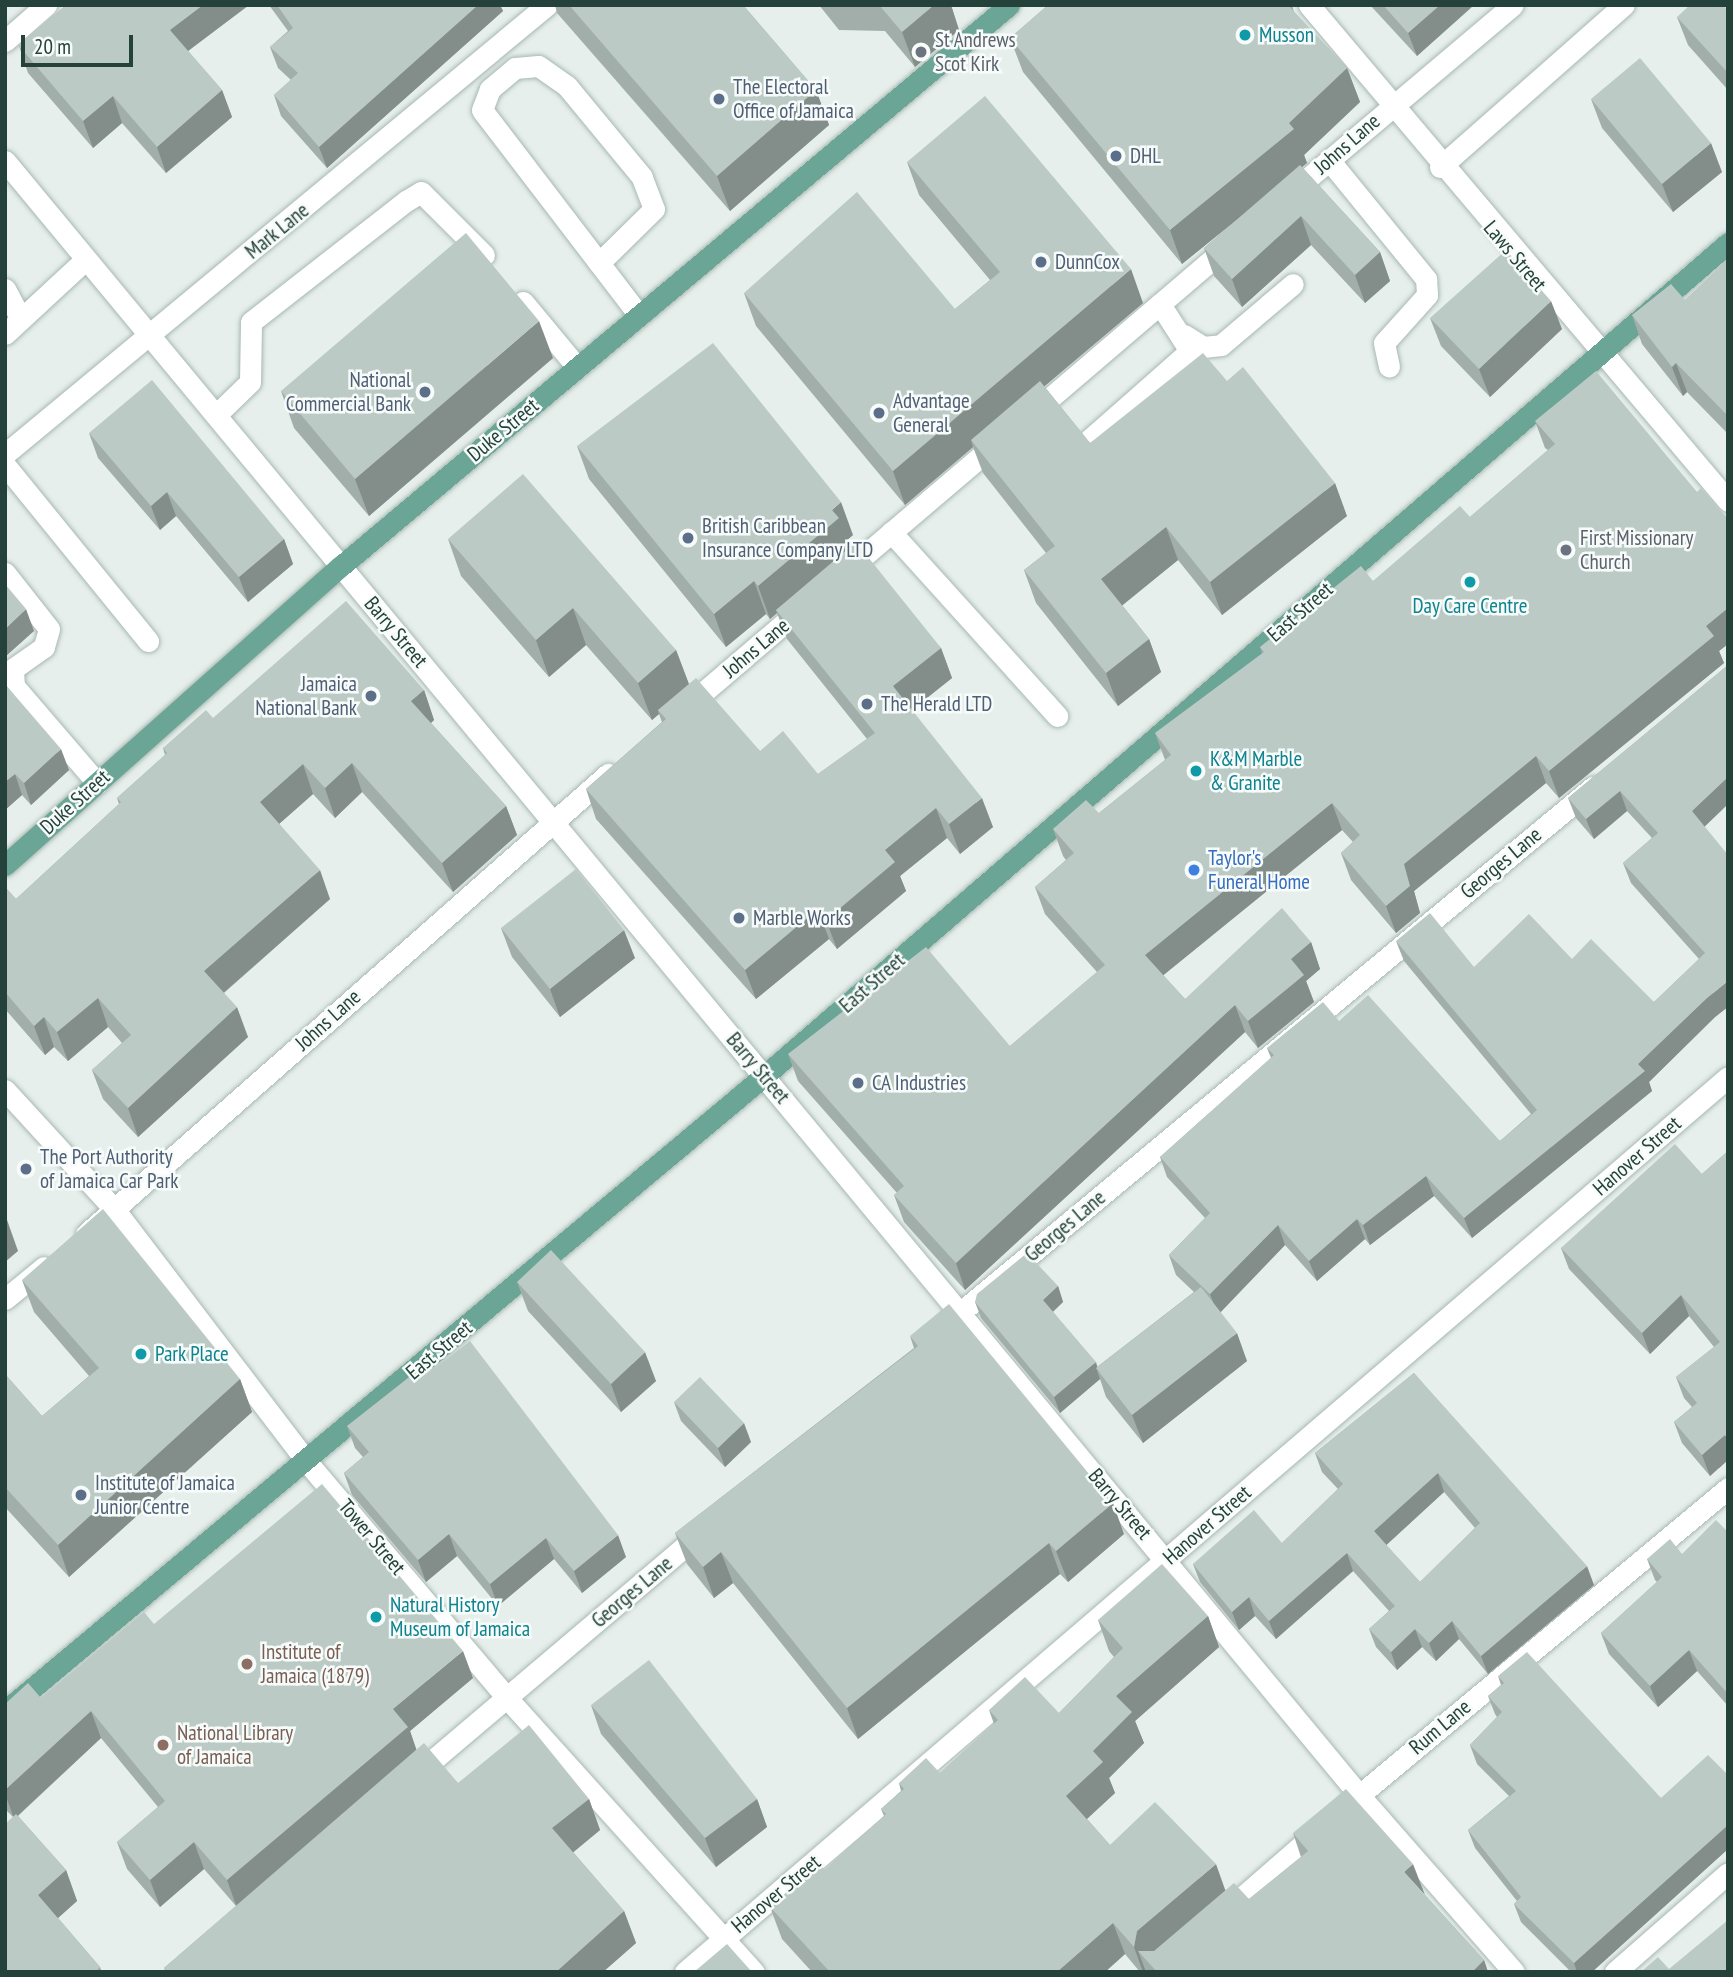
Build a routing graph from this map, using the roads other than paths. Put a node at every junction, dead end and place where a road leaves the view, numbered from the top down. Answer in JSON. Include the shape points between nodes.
{"nodes":[{"id":1,"x":46,"y":5,"type":"edge"},
{"id":2,"x":547,"y":5,"type":"edge"},
{"id":3,"x":1009,"y":5,"type":"edge"},
{"id":4,"x":1309,"y":5,"type":"edge"},
{"id":5,"x":1513,"y":5,"type":"edge"},
{"id":6,"x":1623,"y":5,"type":"edge"},
{"id":7,"x":5,"y":41,"type":"edge"},
{"id":8,"x":1392,"y":105,"type":"junction"},
{"id":9,"x":1329,"y":160,"type":"junction"},
{"id":10,"x":5,"y":161,"type":"edge"},
{"id":11,"x":1440,"y":167,"type":"junction"},
{"id":12,"x":1266,"y":214,"type":"edge"},
{"id":13,"x":1244,"y":232,"type":"edge"},
{"id":14,"x":1728,"y":243,"type":"edge"},
{"id":15,"x":86,"y":259,"type":"junction"},
{"id":16,"x":600,"y":263,"type":"junction"},
{"id":17,"x":1293,"y":284,"type":"dead end"},
{"id":18,"x":5,"y":289,"type":"edge"},
{"id":19,"x":1160,"y":304,"type":"junction"},
{"id":20,"x":639,"y":315,"type":"junction"},
{"id":21,"x":20,"y":317,"type":"junction"},
{"id":22,"x":5,"y":334,"type":"edge"},
{"id":23,"x":149,"y":335,"type":"junction"},
{"id":24,"x":1184,"y":335,"type":"junction"},
{"id":25,"x":1599,"y":354,"type":"junction"},
{"id":26,"x":1389,"y":366,"type":"dead end"},
{"id":27,"x":577,"y":367,"type":"junction"},
{"id":28,"x":216,"y":415,"type":"junction"},
{"id":29,"x":1089,"y":440,"type":"edge"},
{"id":30,"x":5,"y":454,"type":"edge"},
{"id":31,"x":5,"y":464,"type":"edge"},
{"id":32,"x":1728,"y":501,"type":"edge"},
{"id":33,"x":891,"y":532,"type":"junction"},
{"id":34,"x":341,"y":566,"type":"junction"},
{"id":35,"x":5,"y":573,"type":"edge"},
{"id":36,"x":148,"y":641,"type":"dead end"},
{"id":37,"x":1057,"y":716,"type":"dead end"},
{"id":38,"x":669,"y":722,"type":"edge"},
{"id":39,"x":627,"y":758,"type":"edge"},
{"id":40,"x":1611,"y":772,"type":"edge"},
{"id":41,"x":97,"y":783,"type":"junction"},
{"id":42,"x":553,"y":821,"type":"junction"},
{"id":43,"x":5,"y":865,"type":"edge"},
{"id":44,"x":764,"y":1076,"type":"junction"},
{"id":45,"x":1728,"y":1077,"type":"edge"},
{"id":46,"x":5,"y":1090,"type":"edge"},
{"id":47,"x":115,"y":1210,"type":"junction"},
{"id":48,"x":5,"y":1299,"type":"edge"},
{"id":49,"x":960,"y":1312,"type":"junction"},
{"id":50,"x":929,"y":1339,"type":"edge"},
{"id":51,"x":307,"y":1462,"type":"junction"},
{"id":52,"x":1728,"y":1488,"type":"edge"},
{"id":53,"x":718,"y":1518,"type":"edge"},
{"id":54,"x":1166,"y":1560,"type":"junction"},
{"id":55,"x":507,"y":1698,"type":"junction"},
{"id":56,"x":5,"y":1711,"type":"edge"},
{"id":57,"x":392,"y":1795,"type":"edge"},
{"id":58,"x":1359,"y":1795,"type":"junction"},
{"id":59,"x":1728,"y":1873,"type":"edge"},
{"id":60,"x":1208,"y":1928,"type":"edge"},
{"id":61,"x":725,"y":1937,"type":"junction"},
{"id":62,"x":685,"y":1972,"type":"edge"},
{"id":63,"x":754,"y":1972,"type":"edge"},
{"id":64,"x":1514,"y":1972,"type":"edge"},
{"id":65,"x":1615,"y":1972,"type":"edge"}],
"edges":[{"from":1,"to":7,"type":"street"},
{"from":2,"to":23,"type":"street","name":"Mark Lane"},
{"from":3,"to":20,"type":"main road","name":"Duke Street"},
{"from":4,"to":8,"type":"street","name":"Laws Street"},
{"from":5,"to":8,"type":"street","name":"Johns Lane"},
{"from":6,"to":11,"type":"street"},
{"from":8,"to":9,"type":"street","name":"Johns Lane"},
{"from":8,"to":11,"type":"street","name":"Laws Street"},
{"from":9,"to":12,"type":"street","name":"Johns Lane"},
{"from":9,"to":26,"type":"street","via":[[1426,279],[1427,295],[1384,343]]},
{"from":10,"to":15,"type":"street","name":"Barry Street"},
{"from":11,"to":25,"type":"street","name":"Laws Street"},
{"from":13,"to":19,"type":"street","name":"Johns Lane"},
{"from":14,"to":25,"type":"main road","name":"East Street"},
{"from":15,"to":21,"type":"street"},
{"from":15,"to":23,"type":"street","name":"Barry Street"},
{"from":16,"to":16,"type":"street","via":[[482,110],[490,89],[514,68],[538,66],[566,86],[642,177],[654,209]]},
{"from":16,"to":20,"type":"street"},
{"from":17,"to":24,"type":"street","via":[[1221,345],[1203,347]]},
{"from":18,"to":21,"type":"street"},
{"from":19,"to":24,"type":"street"},
{"from":19,"to":33,"type":"street","name":"Johns Lane"},
{"from":20,"to":27,"type":"main road","name":"Duke Street"},
{"from":21,"to":22,"type":"street"},
{"from":23,"to":28,"type":"street","name":"Barry Street"},
{"from":23,"to":30,"type":"street","name":"Mark Lane"},
{"from":24,"to":29,"type":"street","via":[[1190,351]]},
{"from":25,"to":32,"type":"street","name":"Laws Street"},
{"from":25,"to":44,"type":"main road","name":"East Street"},
{"from":27,"to":28,"type":"street","via":[[502,277],[421,192],[251,322],[250,382]]},
{"from":27,"to":34,"type":"main road","name":"Duke Street"},
{"from":28,"to":34,"type":"street","name":"Barry Street"},
{"from":31,"to":36,"type":"street"},
{"from":33,"to":37,"type":"street"},
{"from":33,"to":38,"type":"street","name":"Johns Lane"},
{"from":34,"to":41,"type":"main road","name":"Duke Street"},
{"from":34,"to":42,"type":"street","name":"Barry Street"},
{"from":35,"to":41,"type":"street","via":[[48,629],[44,647],[13,669],[14,686]]},
{"from":39,"to":42,"type":"street","name":"Johns Lane"},
{"from":40,"to":49,"type":"street","name":"Georges Lane"},
{"from":41,"to":43,"type":"main road","name":"Duke Street"},
{"from":42,"to":44,"type":"street","name":"Barry Street"},
{"from":42,"to":47,"type":"street","name":"Johns Lane"},
{"from":44,"to":49,"type":"street","name":"Barry Street"},
{"from":44,"to":51,"type":"main road","name":"East Street"},
{"from":45,"to":54,"type":"street","name":"Hanover Street"},
{"from":46,"to":47,"type":"street","name":"Tower Street"},
{"from":47,"to":48,"type":"street","name":"Johns Lane"},
{"from":47,"to":51,"type":"street","name":"Tower Street"},
{"from":49,"to":50,"type":"street","name":"Georges Lane"},
{"from":49,"to":54,"type":"street","name":"Barry Street"},
{"from":51,"to":55,"type":"street","name":"Tower Street"},
{"from":51,"to":56,"type":"main road","name":"East Street"},
{"from":52,"to":58,"type":"street","name":"Rum Lane"},
{"from":53,"to":55,"type":"street","name":"Georges Lane"},
{"from":54,"to":58,"type":"street","name":"Barry Street"},
{"from":54,"to":61,"type":"street","name":"Hanover Street"},
{"from":55,"to":57,"type":"street","name":"Georges Lane"},
{"from":55,"to":61,"type":"street","name":"Tower Street"},
{"from":58,"to":60,"type":"street","name":"Rum Lane"},
{"from":58,"to":64,"type":"street","name":"Barry Street"},
{"from":59,"to":65,"type":"street"},
{"from":61,"to":62,"type":"street","name":"Hanover Street"},
{"from":61,"to":63,"type":"street","name":"Tower Street"}]}
